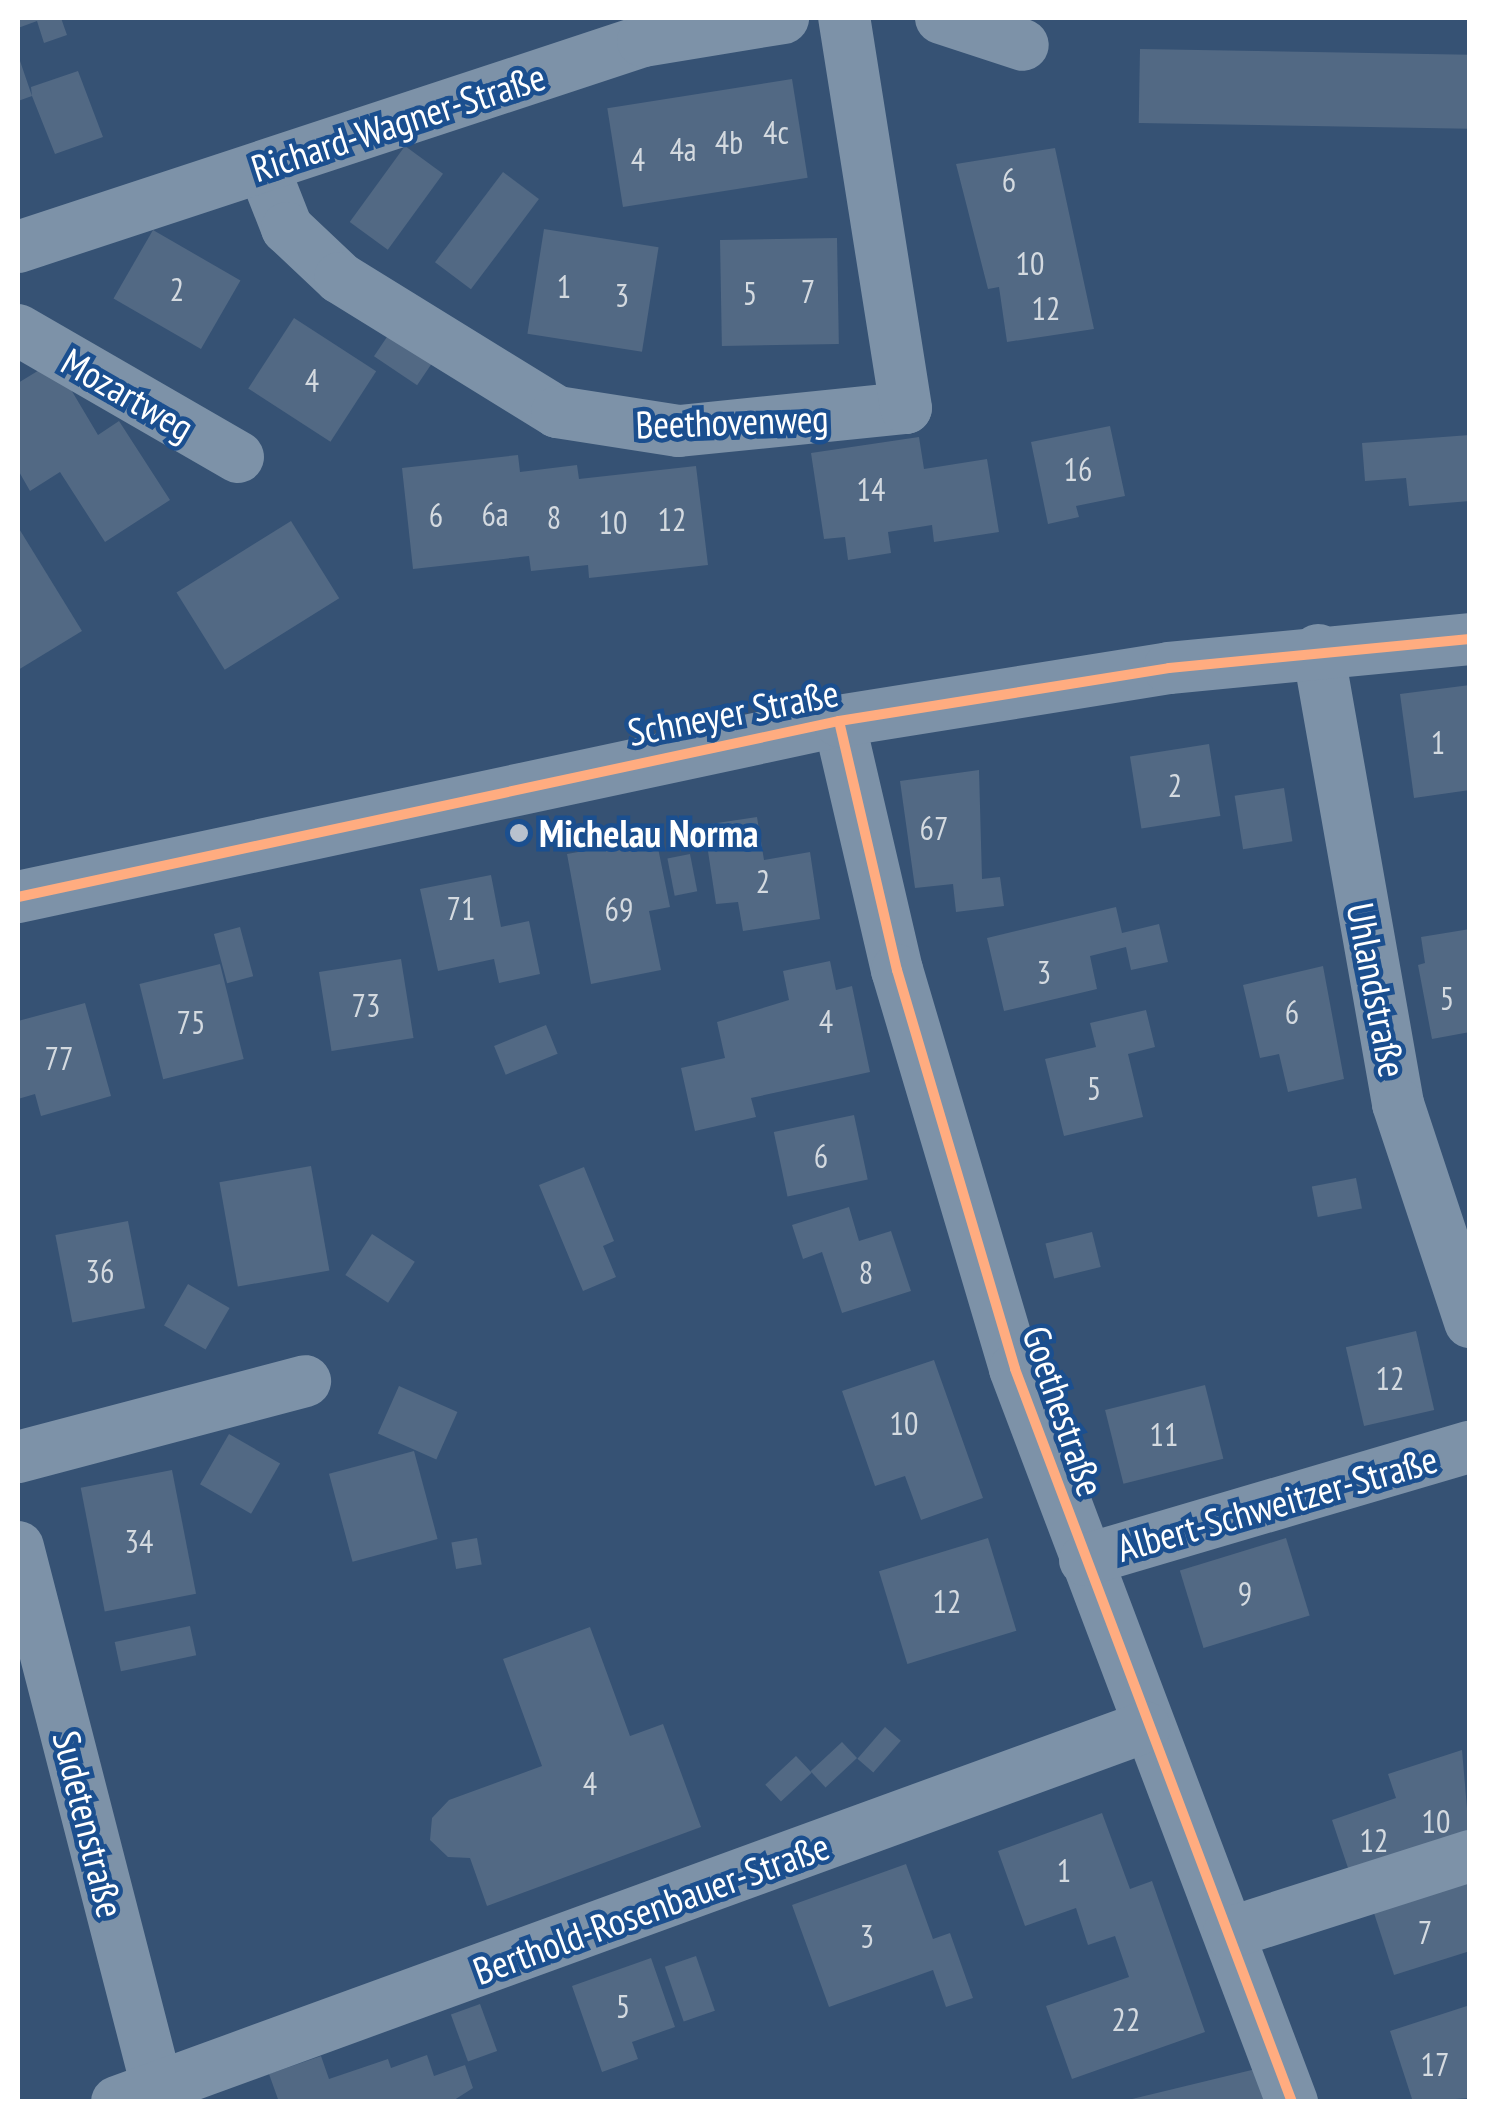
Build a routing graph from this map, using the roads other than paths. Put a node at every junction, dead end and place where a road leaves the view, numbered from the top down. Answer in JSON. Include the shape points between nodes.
{"nodes":[{"id":1,"x":783,"y":18,"type":"edge"},
{"id":2,"x":844,"y":18,"type":"edge"},
{"id":3,"x":941,"y":18,"type":"edge"},
{"id":4,"x":642,"y":29,"type":"edge"},
{"id":5,"x":1022,"y":45,"type":"dead end"},
{"id":6,"x":262,"y":168,"type":"junction"},
{"id":7,"x":18,"y":247,"type":"edge"},
{"id":8,"x":18,"y":330,"type":"edge"},
{"id":9,"x":238,"y":458,"type":"dead end"},
{"id":10,"x":1470,"y":639,"type":"edge"},
{"id":11,"x":1318,"y":650,"type":"junction"},
{"id":12,"x":839,"y":721,"type":"junction"},
{"id":13,"x":18,"y":897,"type":"edge"},
{"id":14,"x":1470,"y":1322,"type":"edge"},
{"id":15,"x":305,"y":1381,"type":"dead end"},
{"id":16,"x":1470,"y":1447,"type":"edge"},
{"id":17,"x":18,"y":1456,"type":"edge"},
{"id":18,"x":18,"y":1546,"type":"edge"},
{"id":19,"x":1085,"y":1560,"type":"junction"},
{"id":20,"x":1145,"y":1728,"type":"junction"},
{"id":21,"x":1470,"y":1856,"type":"edge"},
{"id":22,"x":1229,"y":1933,"type":"junction"},
{"id":23,"x":145,"y":2097,"type":"edge"},
{"id":24,"x":1292,"y":2102,"type":"edge"}],
"edges":[{"from":1,"to":4,"type":"street","name":"Richard-Wagner-Straße"},
{"from":2,"to":6,"type":"street","name":"Beethovenweg","via":[[906,408],[679,431],[557,412],[340,278],[287,228]]},
{"from":3,"to":5,"type":"street"},
{"from":4,"to":6,"type":"street","name":"Richard-Wagner-Straße"},
{"from":6,"to":7,"type":"street","name":"Richard-Wagner-Straße"},
{"from":8,"to":9,"type":"street","name":"Mozartweg"},
{"from":10,"to":11,"type":"street","name":"Schneyer Straße"},
{"from":11,"to":12,"type":"street","name":"Schneyer Straße"},
{"from":11,"to":14,"type":"street","name":"Uhlandstraße","via":[[1391,1070]]},
{"from":12,"to":13,"type":"street","name":"Schneyer Straße"},
{"from":12,"to":19,"type":"street","name":"Goethestraße","via":[[945,1136]]},
{"from":15,"to":17,"type":"street"},
{"from":16,"to":19,"type":"street","name":"Albert-Schweitzer-Straße"},
{"from":18,"to":23,"type":"street","name":"Sudetenstraße"},
{"from":19,"to":20,"type":"street","name":"Goethestraße"},
{"from":20,"to":22,"type":"street","name":"Goethestraße"},
{"from":20,"to":23,"type":"street","name":"Berthold-Rosenbauer-Straße"},
{"from":21,"to":22,"type":"street"},
{"from":22,"to":24,"type":"street","name":"Goethestraße"}]}
